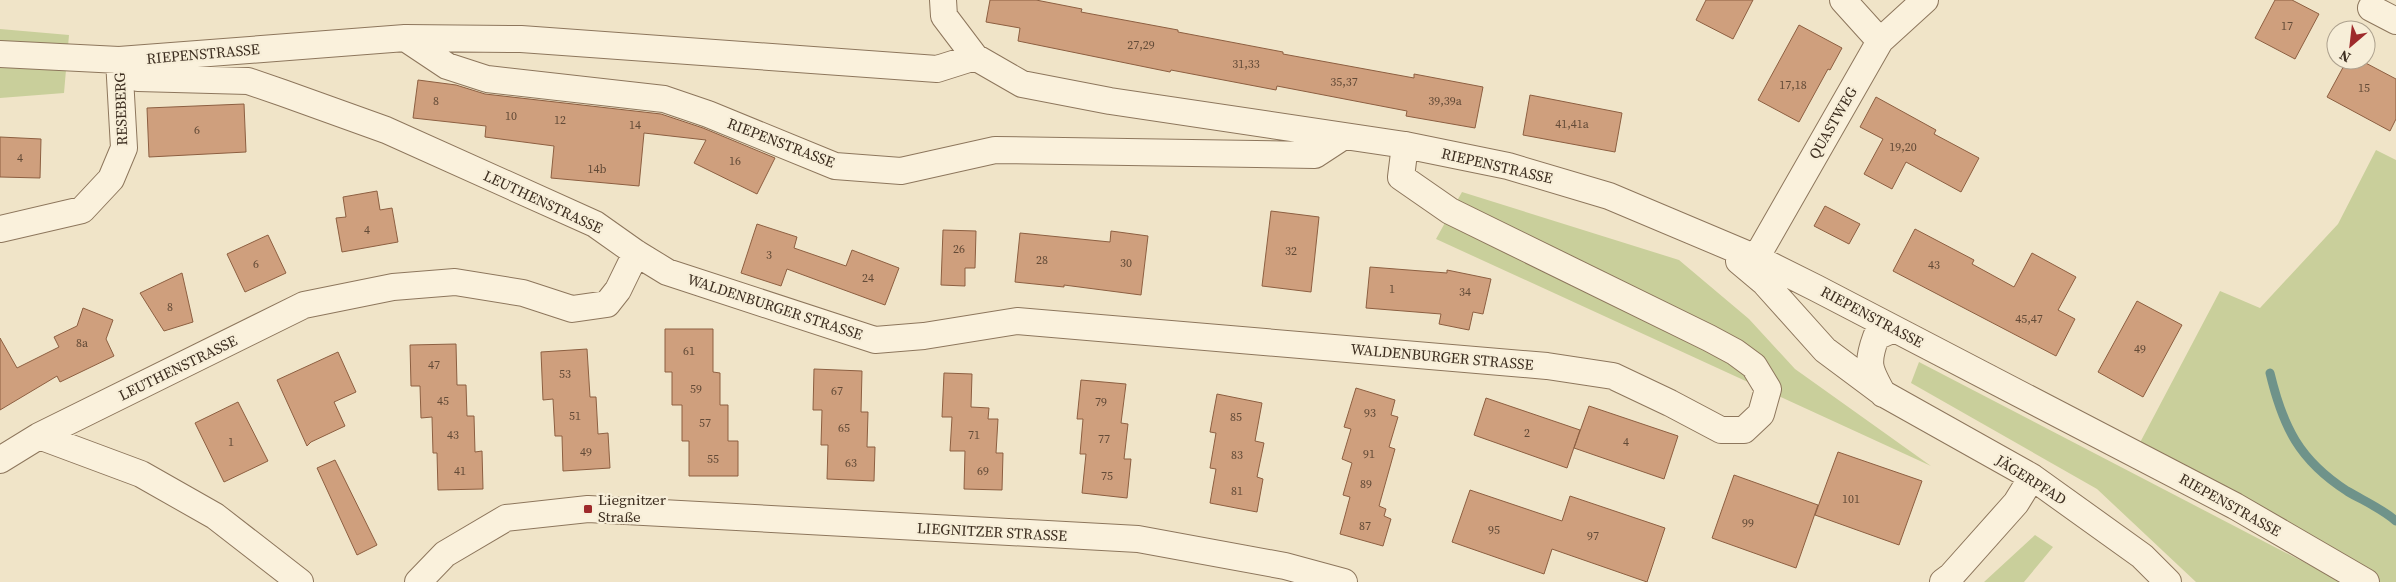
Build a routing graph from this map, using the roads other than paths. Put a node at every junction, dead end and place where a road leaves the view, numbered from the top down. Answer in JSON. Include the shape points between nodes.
{"nodes":[{"id":1,"x":943,"y":0,"type":"edge"},
{"id":2,"x":1843,"y":0,"type":"edge"},
{"id":3,"x":1925,"y":0,"type":"edge"},
{"id":4,"x":2371,"y":8,"type":"dead end"},
{"id":5,"x":2396,"y":21,"type":"edge"},
{"id":6,"x":405,"y":38,"type":"junction"},
{"id":7,"x":1880,"y":41,"type":"junction"},
{"id":8,"x":0,"y":54,"type":"edge"},
{"id":9,"x":976,"y":57,"type":"junction"},
{"id":10,"x":119,"y":60,"type":"junction"},
{"id":11,"x":1344,"y":136,"type":"junction"},
{"id":12,"x":1405,"y":145,"type":"junction"},
{"id":13,"x":0,"y":229,"type":"edge"},
{"id":14,"x":1713,"y":240,"type":"junction"},
{"id":15,"x":636,"y":253,"type":"junction"},
{"id":16,"x":1756,"y":258,"type":"junction"},
{"id":17,"x":1894,"y":329,"type":"junction"},
{"id":18,"x":1884,"y":394,"type":"junction"},
{"id":19,"x":39,"y":436,"type":"junction"},
{"id":20,"x":0,"y":460,"type":"edge"},
{"id":21,"x":2032,"y":477,"type":"junction"},
{"id":22,"x":300,"y":582,"type":"edge"},
{"id":23,"x":418,"y":582,"type":"edge"},
{"id":24,"x":1344,"y":582,"type":"edge"},
{"id":25,"x":1944,"y":582,"type":"edge"},
{"id":26,"x":2168,"y":582,"type":"edge"},
{"id":27,"x":2366,"y":582,"type":"edge"}],
"edges":[{"from":1,"to":9,"type":"street","via":[[944,16]]},
{"from":2,"to":7,"type":"street"},
{"from":3,"to":7,"type":"street","name":"QUASTWEG"},
{"from":4,"to":5,"type":"street"},
{"from":6,"to":9,"type":"street","name":"RIEPENSTRASSE","via":[[521,39],[937,69]]},
{"from":6,"to":10,"type":"street","name":"RIEPENSTRASSE"},
{"from":6,"to":11,"type":"street","name":"RIEPENSTRASSE","via":[[447,66],[487,79],[664,100],[708,114],[835,166],[901,171],[995,150],[1315,155]]},
{"from":7,"to":16,"type":"street","name":"QUASTWEG"},
{"from":8,"to":10,"type":"street","name":"RIEPENSTRASSE"},
{"from":9,"to":11,"type":"street","name":"RIEPENSTRASSE","via":[[1022,84],[1110,101]]},
{"from":10,"to":13,"type":"street","name":"RESEBERG","via":[[124,148],[111,178],[82,210]]},
{"from":10,"to":15,"type":"street","name":"LEUTHENSTRASSE","via":[[138,78],[248,81],[376,127],[595,224]]},
{"from":11,"to":12,"type":"street","name":"RIEPENSTRASSE"},
{"from":12,"to":14,"type":"street","name":"RIEPENSTRASSE","via":[[1508,166],[1609,196]]},
{"from":12,"to":15,"type":"street","name":"WALDENBURGER STRASSE","via":[[1401,177],[1450,211],[1709,338],[1754,366],[1768,389],[1761,414],[1744,430],[1721,430],[1613,376],[1546,366],[1125,329],[1017,321],[924,336],[875,340],[667,272]]},
{"from":14,"to":16,"type":"street","name":"RIEPENSTRASSE"},
{"from":14,"to":18,"type":"street","name":"JÄGERPFAD","via":[[1764,282],[1825,350]]},
{"from":15,"to":19,"type":"street","name":"LEUTHENSTRASSE","via":[[618,290],[607,304],[572,309],[523,293],[455,282],[393,287],[304,305]]},
{"from":16,"to":17,"type":"street","name":"RIEPENSTRASSE"},
{"from":17,"to":18,"type":"street","via":[[1876,337],[1868,357],[1872,375]]},
{"from":17,"to":27,"type":"street","name":"RIEPENSTRASSE","via":[[2235,506]]},
{"from":18,"to":21,"type":"street","name":"JÄGERPFAD"},
{"from":19,"to":20,"type":"street","name":"LEUTHENSTRASSE"},
{"from":19,"to":22,"type":"street","via":[[141,474],[215,516]]},
{"from":21,"to":25,"type":"street","via":[[2016,503]]},
{"from":21,"to":26,"type":"street","name":"JÄGERPFAD","via":[[2142,556]]},
{"from":23,"to":24,"type":"street","name":"LIEGNITZER STRASSE","via":[[445,554],[506,518],[588,509],[1138,539],[1285,566]]}]}
